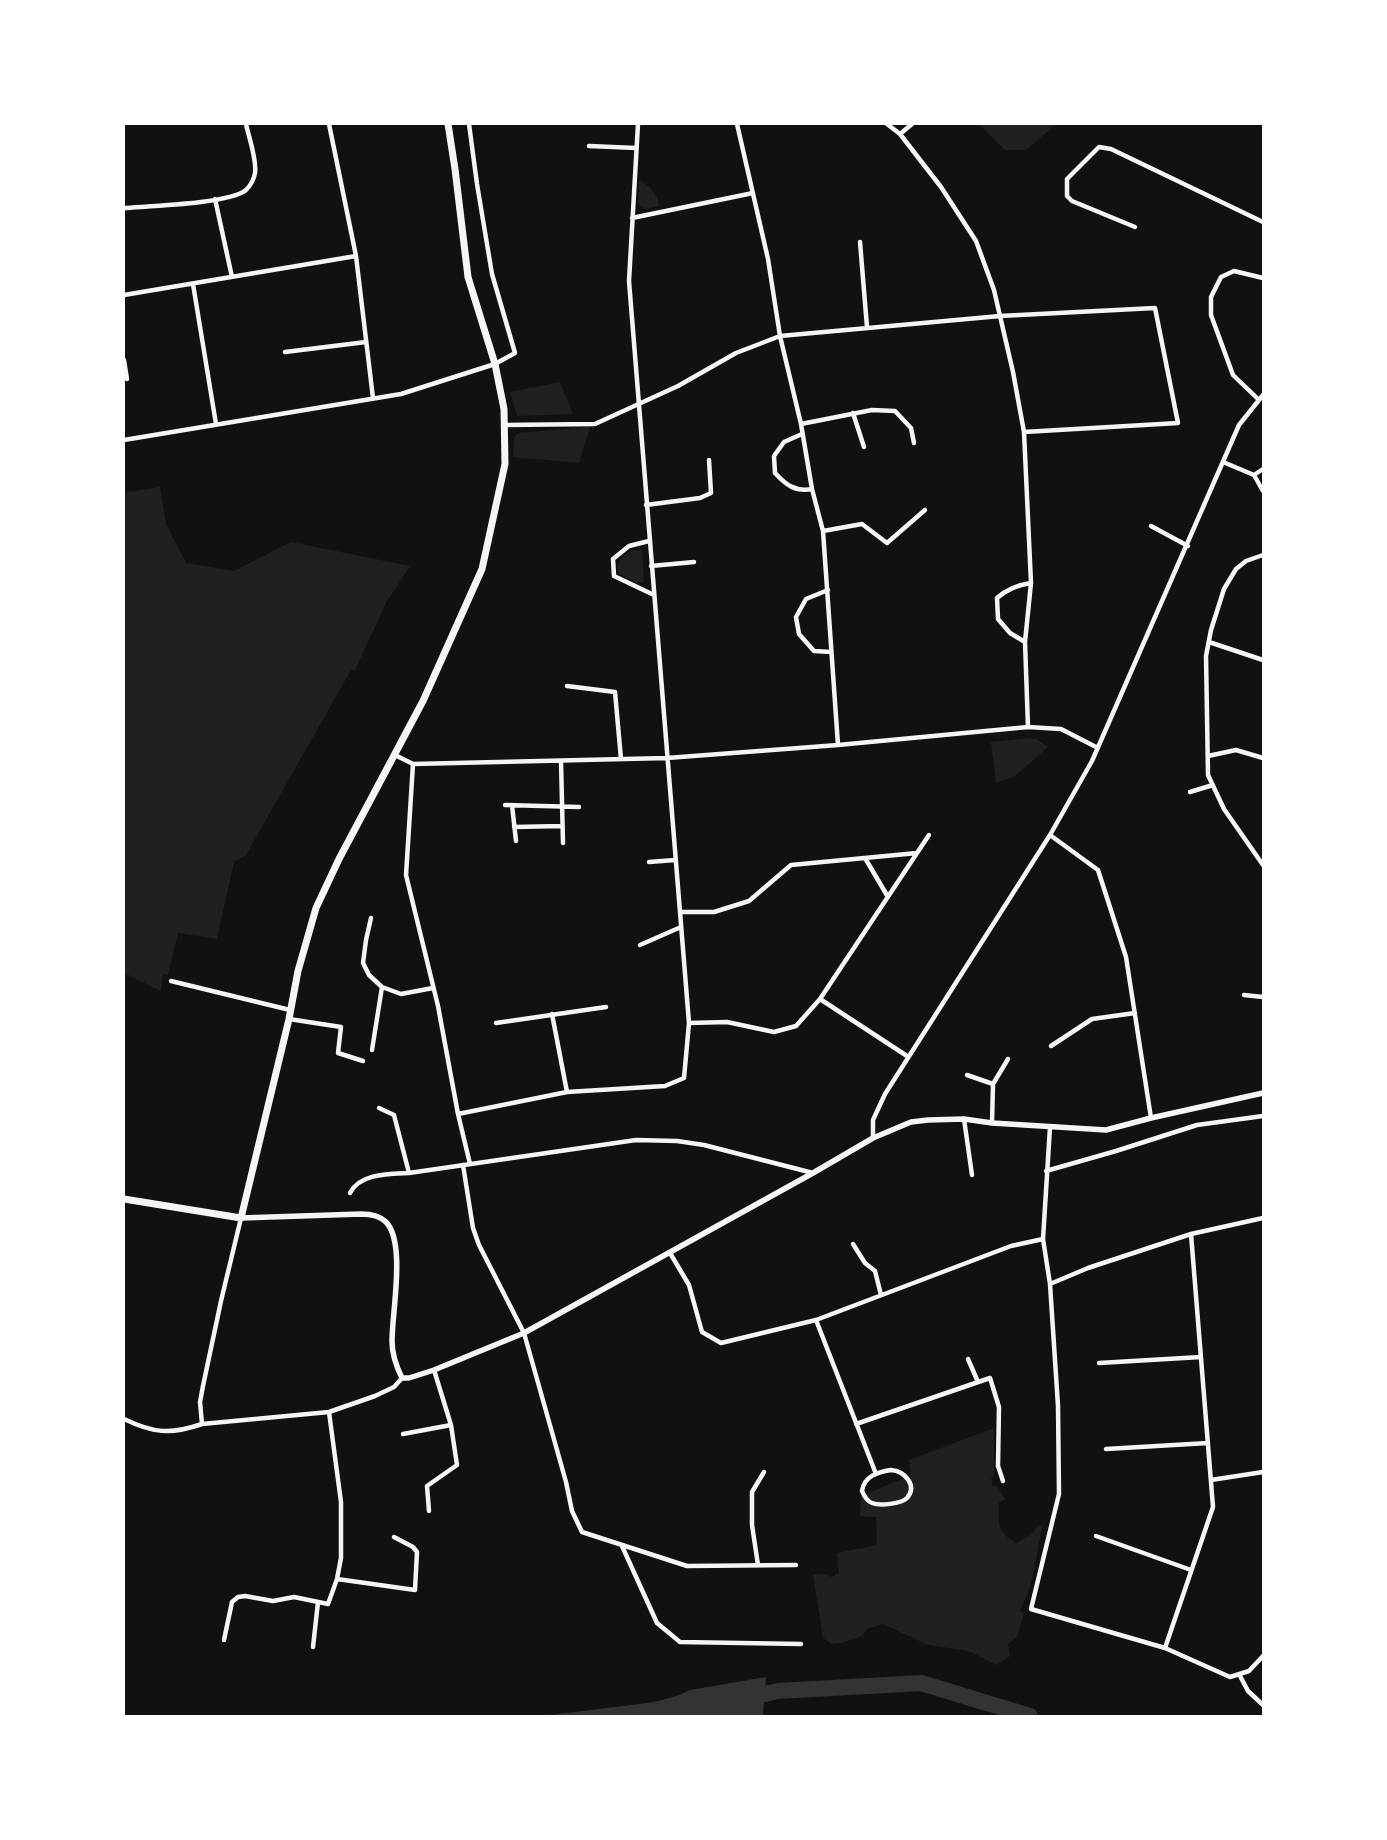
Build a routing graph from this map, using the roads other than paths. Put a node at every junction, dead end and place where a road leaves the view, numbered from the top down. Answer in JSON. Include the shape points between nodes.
{"nodes":[{"id":1,"x":246,"y":124,"type":"edge"},
{"id":2,"x":329,"y":124,"type":"edge"},
{"id":3,"x":448,"y":124,"type":"edge"},
{"id":4,"x":469,"y":124,"type":"edge"},
{"id":5,"x":638,"y":124,"type":"edge"},
{"id":6,"x":736,"y":124,"type":"edge"},
{"id":7,"x":887,"y":124,"type":"edge"},
{"id":8,"x":912,"y":124,"type":"edge"},
{"id":9,"x":900,"y":134,"type":"junction"},
{"id":10,"x":589,"y":146,"type":"dead end"},
{"id":11,"x":636,"y":148,"type":"junction"},
{"id":12,"x":753,"y":194,"type":"junction"},
{"id":13,"x":215,"y":199,"type":"junction"},
{"id":14,"x":124,"y":208,"type":"edge"},
{"id":15,"x":632,"y":218,"type":"junction"},
{"id":16,"x":1263,"y":222,"type":"edge"},
{"id":17,"x":1135,"y":227,"type":"dead end"},
{"id":18,"x":860,"y":242,"type":"dead end"},
{"id":19,"x":356,"y":256,"type":"junction"},
{"id":20,"x":232,"y":277,"type":"junction"},
{"id":21,"x":1263,"y":278,"type":"edge"},
{"id":22,"x":193,"y":284,"type":"junction"},
{"id":23,"x":124,"y":295,"type":"edge"},
{"id":24,"x":1000,"y":316,"type":"junction"},
{"id":25,"x":867,"y":327,"type":"junction"},
{"id":26,"x":780,"y":336,"type":"junction"},
{"id":27,"x":366,"y":342,"type":"junction"},
{"id":28,"x":285,"y":352,"type":"dead end"},
{"id":29,"x":124,"y":360,"type":"edge"},
{"id":30,"x":495,"y":364,"type":"junction"},
{"id":31,"x":127,"y":379,"type":"dead end"},
{"id":32,"x":1263,"y":395,"type":"edge"},
{"id":33,"x":373,"y":398,"type":"junction"},
{"id":34,"x":1258,"y":399,"type":"junction"},
{"id":35,"x":638,"y":405,"type":"junction"},
{"id":36,"x":853,"y":413,"type":"junction"},
{"id":37,"x":216,"y":424,"type":"junction"},
{"id":38,"x":801,"y":424,"type":"junction"},
{"id":39,"x":504,"y":425,"type":"junction"},
{"id":40,"x":1024,"y":432,"type":"junction"},
{"id":41,"x":802,"y":434,"type":"junction"},
{"id":42,"x":124,"y":440,"type":"edge"},
{"id":43,"x":914,"y":442,"type":"dead end"},
{"id":44,"x":864,"y":447,"type":"dead end"},
{"id":45,"x":709,"y":460,"type":"dead end"},
{"id":46,"x":1223,"y":462,"type":"junction"},
{"id":47,"x":1263,"y":469,"type":"edge"},
{"id":48,"x":1254,"y":475,"type":"junction"},
{"id":49,"x":812,"y":489,"type":"junction"},
{"id":50,"x":1263,"y":491,"type":"edge"},
{"id":51,"x":646,"y":505,"type":"junction"},
{"id":52,"x":925,"y":510,"type":"dead end"},
{"id":53,"x":1151,"y":526,"type":"dead end"},
{"id":54,"x":823,"y":530,"type":"junction"},
{"id":55,"x":649,"y":541,"type":"junction"},
{"id":56,"x":1188,"y":546,"type":"junction"},
{"id":57,"x":1263,"y":556,"type":"edge"},
{"id":58,"x":694,"y":562,"type":"dead end"},
{"id":59,"x":651,"y":566,"type":"junction"},
{"id":60,"x":1031,"y":583,"type":"junction"},
{"id":61,"x":828,"y":590,"type":"junction"},
{"id":62,"x":654,"y":595,"type":"junction"},
{"id":63,"x":1025,"y":642,"type":"junction"},
{"id":64,"x":1209,"y":642,"type":"junction"},
{"id":65,"x":831,"y":652,"type":"junction"},
{"id":66,"x":1263,"y":660,"type":"edge"},
{"id":67,"x":567,"y":686,"type":"dead end"},
{"id":68,"x":1028,"y":727,"type":"junction"},
{"id":69,"x":838,"y":745,"type":"junction"},
{"id":70,"x":1098,"y":748,"type":"junction"},
{"id":71,"x":395,"y":755,"type":"junction"},
{"id":72,"x":1208,"y":756,"type":"junction"},
{"id":73,"x":667,"y":758,"type":"junction"},
{"id":74,"x":1263,"y":758,"type":"edge"},
{"id":75,"x":621,"y":759,"type":"junction"},
{"id":76,"x":561,"y":761,"type":"junction"},
{"id":77,"x":413,"y":764,"type":"junction"},
{"id":78,"x":1213,"y":785,"type":"junction"},
{"id":79,"x":1190,"y":792,"type":"dead end"},
{"id":80,"x":505,"y":805,"type":"dead end"},
{"id":81,"x":512,"y":805,"type":"junction"},
{"id":82,"x":562,"y":807,"type":"junction"},
{"id":83,"x":579,"y":807,"type":"dead end"},
{"id":84,"x":562,"y":826,"type":"junction"},
{"id":85,"x":514,"y":827,"type":"junction"},
{"id":86,"x":930,"y":835,"type":"dead end"},
{"id":87,"x":1050,"y":835,"type":"junction"},
{"id":88,"x":516,"y":840,"type":"dead end"},
{"id":89,"x":563,"y":842,"type":"dead end"},
{"id":90,"x":917,"y":853,"type":"junction"},
{"id":91,"x":865,"y":858,"type":"junction"},
{"id":92,"x":676,"y":860,"type":"junction"},
{"id":93,"x":649,"y":862,"type":"dead end"},
{"id":94,"x":1263,"y":865,"type":"edge"},
{"id":95,"x":888,"y":897,"type":"junction"},
{"id":96,"x":680,"y":912,"type":"junction"},
{"id":97,"x":371,"y":918,"type":"dead end"},
{"id":98,"x":681,"y":927,"type":"junction"},
{"id":99,"x":640,"y":945,"type":"dead end"},
{"id":100,"x":171,"y":981,"type":"dead end"},
{"id":101,"x":382,"y":987,"type":"junction"},
{"id":102,"x":433,"y":988,"type":"junction"},
{"id":103,"x":1244,"y":995,"type":"dead end"},
{"id":104,"x":1263,"y":997,"type":"edge"},
{"id":105,"x":820,"y":999,"type":"junction"},
{"id":106,"x":606,"y":1007,"type":"dead end"},
{"id":107,"x":290,"y":1010,"type":"junction"},
{"id":108,"x":1135,"y":1013,"type":"junction"},
{"id":109,"x":552,"y":1014,"type":"junction"},
{"id":110,"x":289,"y":1018,"type":"junction"},
{"id":111,"x":496,"y":1023,"type":"dead end"},
{"id":112,"x":689,"y":1023,"type":"junction"},
{"id":113,"x":1051,"y":1046,"type":"dead end"},
{"id":114,"x":372,"y":1050,"type":"dead end"},
{"id":115,"x":907,"y":1056,"type":"junction"},
{"id":116,"x":1008,"y":1059,"type":"dead end"},
{"id":117,"x":362,"y":1061,"type":"dead end"},
{"id":118,"x":967,"y":1076,"type":"dead end"},
{"id":119,"x":993,"y":1084,"type":"junction"},
{"id":120,"x":567,"y":1092,"type":"junction"},
{"id":121,"x":1263,"y":1093,"type":"edge"},
{"id":122,"x":379,"y":1108,"type":"dead end"},
{"id":123,"x":458,"y":1114,"type":"junction"},
{"id":124,"x":1263,"y":1116,"type":"edge"},
{"id":125,"x":1151,"y":1118,"type":"junction"},
{"id":126,"x":964,"y":1119,"type":"junction"},
{"id":127,"x":992,"y":1123,"type":"junction"},
{"id":128,"x":1050,"y":1127,"type":"junction"},
{"id":129,"x":873,"y":1138,"type":"junction"},
{"id":130,"x":470,"y":1164,"type":"junction"},
{"id":131,"x":463,"y":1165,"type":"junction"},
{"id":132,"x":1046,"y":1171,"type":"junction"},
{"id":133,"x":409,"y":1173,"type":"junction"},
{"id":134,"x":813,"y":1173,"type":"junction"},
{"id":135,"x":972,"y":1175,"type":"dead end"},
{"id":136,"x":350,"y":1192,"type":"dead end"},
{"id":137,"x":124,"y":1199,"type":"edge"},
{"id":138,"x":241,"y":1218,"type":"junction"},
{"id":139,"x":1263,"y":1218,"type":"edge"},
{"id":140,"x":1191,"y":1234,"type":"junction"},
{"id":141,"x":1043,"y":1239,"type":"junction"},
{"id":142,"x":853,"y":1244,"type":"dead end"},
{"id":143,"x":670,"y":1253,"type":"junction"},
{"id":144,"x":1050,"y":1284,"type":"junction"},
{"id":145,"x":881,"y":1295,"type":"junction"},
{"id":146,"x":816,"y":1320,"type":"junction"},
{"id":147,"x":524,"y":1333,"type":"junction"},
{"id":148,"x":1201,"y":1357,"type":"junction"},
{"id":149,"x":968,"y":1359,"type":"dead end"},
{"id":150,"x":1099,"y":1363,"type":"dead end"},
{"id":151,"x":434,"y":1370,"type":"junction"},
{"id":152,"x":402,"y":1378,"type":"junction"},
{"id":153,"x":978,"y":1382,"type":"junction"},
{"id":154,"x":329,"y":1412,"type":"junction"},
{"id":155,"x":124,"y":1418,"type":"edge"},
{"id":156,"x":202,"y":1424,"type":"junction"},
{"id":157,"x":856,"y":1424,"type":"junction"},
{"id":158,"x":451,"y":1425,"type":"junction"},
{"id":159,"x":403,"y":1434,"type":"dead end"},
{"id":160,"x":1208,"y":1443,"type":"junction"},
{"id":161,"x":1106,"y":1449,"type":"dead end"},
{"id":162,"x":764,"y":1472,"type":"dead end"},
{"id":163,"x":1263,"y":1472,"type":"edge"},
{"id":164,"x":876,"y":1474,"type":"junction"},
{"id":165,"x":1211,"y":1480,"type":"junction"},
{"id":166,"x":1003,"y":1481,"type":"dead end"},
{"id":167,"x":429,"y":1511,"type":"dead end"},
{"id":168,"x":394,"y":1536,"type":"dead end"},
{"id":169,"x":1096,"y":1536,"type":"dead end"},
{"id":170,"x":622,"y":1546,"type":"junction"},
{"id":171,"x":796,"y":1564,"type":"dead end"},
{"id":172,"x":758,"y":1565,"type":"junction"},
{"id":173,"x":1191,"y":1570,"type":"junction"},
{"id":174,"x":337,"y":1579,"type":"junction"},
{"id":175,"x":318,"y":1602,"type":"junction"},
{"id":176,"x":224,"y":1640,"type":"dead end"},
{"id":177,"x":801,"y":1644,"type":"dead end"},
{"id":178,"x":312,"y":1647,"type":"dead end"},
{"id":179,"x":1165,"y":1648,"type":"junction"},
{"id":180,"x":1263,"y":1656,"type":"edge"},
{"id":181,"x":1239,"y":1674,"type":"junction"},
{"id":182,"x":1263,"y":1705,"type":"edge"}],
"edges":[{"from":1,"to":13,"type":"street","via":[[255,175],[240,194]]},
{"from":2,"to":19,"type":"street"},
{"from":3,"to":30,"type":"main road","via":[[468,277]]},
{"from":4,"to":30,"type":"street","via":[[492,274],[515,353]]},
{"from":5,"to":11,"type":"street"},
{"from":6,"to":12,"type":"street"},
{"from":7,"to":9,"type":"street"},
{"from":8,"to":9,"type":"street"},
{"from":9,"to":24,"type":"street","via":[[976,241]]},
{"from":10,"to":11,"type":"street"},
{"from":11,"to":15,"type":"street"},
{"from":12,"to":15,"type":"street"},
{"from":12,"to":26,"type":"street","via":[[768,259]]},
{"from":13,"to":14,"type":"street"},
{"from":13,"to":20,"type":"street"},
{"from":15,"to":35,"type":"street","via":[[629,281]]},
{"from":16,"to":17,"type":"street","via":[[1111,149],[1099,148],[1067,178],[1067,196]]},
{"from":18,"to":25,"type":"street"},
{"from":19,"to":20,"type":"street"},
{"from":19,"to":27,"type":"street"},
{"from":20,"to":22,"type":"street"},
{"from":21,"to":34,"type":"street","via":[[1234,271],[1221,277],[1211,297],[1211,315],[1233,376]]},
{"from":22,"to":23,"type":"street"},
{"from":22,"to":37,"type":"street"},
{"from":24,"to":25,"type":"street"},
{"from":24,"to":40,"type":"street"},
{"from":24,"to":40,"type":"street","via":[[1155,308],[1178,423]]},
{"from":25,"to":26,"type":"street"},
{"from":26,"to":35,"type":"street","via":[[736,352]]},
{"from":26,"to":38,"type":"street"},
{"from":27,"to":28,"type":"street"},
{"from":27,"to":33,"type":"street"},
{"from":29,"to":31,"type":"street"},
{"from":30,"to":33,"type":"street","via":[[401,394]]},
{"from":30,"to":39,"type":"main road"},
{"from":32,"to":34,"type":"street"},
{"from":33,"to":37,"type":"street"},
{"from":34,"to":46,"type":"street","via":[[1239,425]]},
{"from":35,"to":39,"type":"street","via":[[595,424]]},
{"from":35,"to":51,"type":"street"},
{"from":36,"to":38,"type":"street"},
{"from":36,"to":43,"type":"street","via":[[895,411],[912,428]]},
{"from":36,"to":44,"type":"street"},
{"from":37,"to":42,"type":"street"},
{"from":38,"to":41,"type":"street"},
{"from":39,"to":71,"type":"main road","via":[[505,464],[482,569]]},
{"from":40,"to":60,"type":"street"},
{"from":41,"to":49,"type":"street"},
{"from":41,"to":49,"type":"street","via":[[784,442],[774,456],[774,473],[786,485],[801,491]]},
{"from":45,"to":51,"type":"street","via":[[711,493],[700,498]]},
{"from":46,"to":48,"type":"street"},
{"from":46,"to":56,"type":"street"},
{"from":47,"to":48,"type":"street"},
{"from":48,"to":50,"type":"street"},
{"from":49,"to":54,"type":"street"},
{"from":51,"to":55,"type":"street"},
{"from":52,"to":54,"type":"street","via":[[887,543],[862,524]]},
{"from":53,"to":56,"type":"street"},
{"from":54,"to":61,"type":"street"},
{"from":55,"to":59,"type":"street"},
{"from":55,"to":62,"type":"street","via":[[629,546],[613,559],[614,576]]},
{"from":56,"to":70,"type":"street"},
{"from":57,"to":64,"type":"street","via":[[1246,561],[1236,569],[1224,589]]},
{"from":58,"to":59,"type":"street"},
{"from":59,"to":62,"type":"street"},
{"from":60,"to":63,"type":"street"},
{"from":60,"to":63,"type":"street","via":[[1005,591],[997,598],[998,619],[1010,633]]},
{"from":61,"to":65,"type":"street"},
{"from":61,"to":65,"type":"street","via":[[806,599],[796,617],[799,634],[814,651]]},
{"from":62,"to":73,"type":"street"},
{"from":63,"to":68,"type":"street"},
{"from":64,"to":66,"type":"street"},
{"from":64,"to":72,"type":"street","via":[[1206,656]]},
{"from":65,"to":69,"type":"street"},
{"from":67,"to":75,"type":"street","via":[[615,692]]},
{"from":68,"to":69,"type":"street"},
{"from":68,"to":70,"type":"street","via":[[1061,729]]},
{"from":69,"to":73,"type":"street"},
{"from":70,"to":87,"type":"street"},
{"from":71,"to":77,"type":"street"},
{"from":71,"to":107,"type":"main road","via":[[316,908]]},
{"from":72,"to":74,"type":"street","via":[[1236,750]]},
{"from":72,"to":78,"type":"street","via":[[1208,775]]},
{"from":73,"to":75,"type":"street"},
{"from":73,"to":92,"type":"street"},
{"from":75,"to":76,"type":"street"},
{"from":76,"to":77,"type":"street"},
{"from":76,"to":82,"type":"street"},
{"from":77,"to":102,"type":"street","via":[[406,875]]},
{"from":78,"to":79,"type":"street"},
{"from":78,"to":94,"type":"street","via":[[1224,809]]},
{"from":80,"to":81,"type":"street"},
{"from":81,"to":82,"type":"street"},
{"from":81,"to":85,"type":"street"},
{"from":82,"to":83,"type":"street"},
{"from":82,"to":84,"type":"street"},
{"from":84,"to":85,"type":"street"},
{"from":84,"to":89,"type":"street"},
{"from":85,"to":88,"type":"street"},
{"from":86,"to":90,"type":"street"},
{"from":87,"to":108,"type":"street","via":[[1098,870],[1126,957]]},
{"from":87,"to":115,"type":"street"},
{"from":90,"to":91,"type":"street"},
{"from":90,"to":95,"type":"street"},
{"from":91,"to":95,"type":"street"},
{"from":91,"to":96,"type":"street","via":[[791,866],[749,902],[714,912]]},
{"from":92,"to":93,"type":"street"},
{"from":92,"to":96,"type":"street"},
{"from":95,"to":105,"type":"street"},
{"from":96,"to":98,"type":"street"},
{"from":97,"to":101,"type":"street","via":[[363,963],[369,976]]},
{"from":98,"to":99,"type":"street"},
{"from":98,"to":112,"type":"street"},
{"from":100,"to":107,"type":"street"},
{"from":101,"to":102,"type":"street","via":[[401,994]]},
{"from":101,"to":114,"type":"street"},
{"from":102,"to":123,"type":"street"},
{"from":103,"to":104,"type":"street"},
{"from":105,"to":112,"type":"street","via":[[796,1026],[774,1032],[727,1022]]},
{"from":105,"to":115,"type":"street"},
{"from":106,"to":109,"type":"street"},
{"from":107,"to":110,"type":"main road"},
{"from":108,"to":113,"type":"street","via":[[1092,1018]]},
{"from":108,"to":125,"type":"street"},
{"from":109,"to":111,"type":"street"},
{"from":109,"to":120,"type":"street"},
{"from":110,"to":117,"type":"street","via":[[341,1027],[338,1053]]},
{"from":110,"to":138,"type":"main road"},
{"from":112,"to":120,"type":"street","via":[[684,1078],[665,1086]]},
{"from":115,"to":129,"type":"street","via":[[877,1107],[872,1126]]},
{"from":116,"to":119,"type":"street"},
{"from":118,"to":119,"type":"street"},
{"from":119,"to":127,"type":"street"},
{"from":120,"to":123,"type":"street"},
{"from":121,"to":125,"type":"main road"},
{"from":122,"to":133,"type":"street","via":[[394,1115]]},
{"from":123,"to":130,"type":"street"},
{"from":124,"to":132,"type":"street","via":[[1196,1125]]},
{"from":125,"to":128,"type":"main road","via":[[1106,1130]]},
{"from":126,"to":127,"type":"main road"},
{"from":126,"to":129,"type":"main road","via":[[911,1122]]},
{"from":126,"to":135,"type":"street"},
{"from":127,"to":128,"type":"main road"},
{"from":128,"to":132,"type":"street"},
{"from":129,"to":134,"type":"main road"},
{"from":130,"to":131,"type":"street"},
{"from":130,"to":134,"type":"street","via":[[636,1140],[704,1145]]},
{"from":131,"to":133,"type":"street"},
{"from":131,"to":147,"type":"street","via":[[479,1245]]},
{"from":132,"to":141,"type":"street"},
{"from":133,"to":136,"type":"street","via":[[379,1174],[358,1183]]},
{"from":134,"to":143,"type":"main road"},
{"from":137,"to":138,"type":"main road"},
{"from":138,"to":152,"type":"main road","via":[[361,1214],[376,1216],[386,1222],[396,1252],[392,1341],[394,1358]]},
{"from":138,"to":156,"type":"street","via":[[203,1386],[200,1402]]},
{"from":139,"to":140,"type":"street"},
{"from":140,"to":144,"type":"street"},
{"from":140,"to":148,"type":"street"},
{"from":141,"to":144,"type":"street"},
{"from":141,"to":145,"type":"street","via":[[1011,1246]]},
{"from":142,"to":145,"type":"street","via":[[865,1263],[875,1271]]},
{"from":143,"to":146,"type":"street","via":[[689,1285],[702,1332],[721,1343]]},
{"from":143,"to":147,"type":"main road"},
{"from":144,"to":179,"type":"street","via":[[1058,1406],[1059,1494],[1031,1609]]},
{"from":145,"to":146,"type":"street"},
{"from":146,"to":157,"type":"street"},
{"from":147,"to":151,"type":"main road"},
{"from":147,"to":170,"type":"street","via":[[572,1511],[582,1532]]},
{"from":148,"to":150,"type":"street"},
{"from":148,"to":160,"type":"street"},
{"from":149,"to":153,"type":"street"},
{"from":151,"to":152,"type":"main road"},
{"from":151,"to":158,"type":"street"},
{"from":152,"to":154,"type":"street","via":[[394,1387],[375,1396]]},
{"from":153,"to":157,"type":"street"},
{"from":153,"to":166,"type":"street","via":[[990,1378],[999,1407],[998,1466]]},
{"from":154,"to":156,"type":"street"},
{"from":154,"to":174,"type":"street","via":[[341,1502],[341,1558]]},
{"from":155,"to":156,"type":"street","via":[[165,1432]]},
{"from":157,"to":164,"type":"street"},
{"from":158,"to":159,"type":"street"},
{"from":158,"to":167,"type":"street","via":[[457,1465],[427,1486]]},
{"from":160,"to":161,"type":"street"},
{"from":160,"to":165,"type":"street"},
{"from":162,"to":172,"type":"street","via":[[752,1492],[752,1525]]},
{"from":163,"to":165,"type":"street"},
{"from":164,"to":164,"type":"street","via":[[891,1470],[904,1474],[909,1480],[907,1498],[876,1504],[867,1500],[862,1491],[864,1483]]},
{"from":165,"to":173,"type":"street","via":[[1213,1507]]},
{"from":168,"to":174,"type":"street","via":[[416,1552],[416,1590]]},
{"from":169,"to":173,"type":"street"},
{"from":170,"to":172,"type":"street","via":[[687,1566]]},
{"from":170,"to":177,"type":"street","via":[[657,1623],[680,1642]]},
{"from":171,"to":172,"type":"street"},
{"from":173,"to":179,"type":"street"},
{"from":174,"to":175,"type":"street","via":[[328,1604]]},
{"from":175,"to":176,"type":"street","via":[[294,1597],[273,1602],[238,1597],[232,1602]]},
{"from":175,"to":178,"type":"street"},
{"from":179,"to":181,"type":"street","via":[[1230,1676]]},
{"from":180,"to":181,"type":"street","via":[[1250,1671]]},
{"from":181,"to":182,"type":"street","via":[[1248,1690]]}]}
